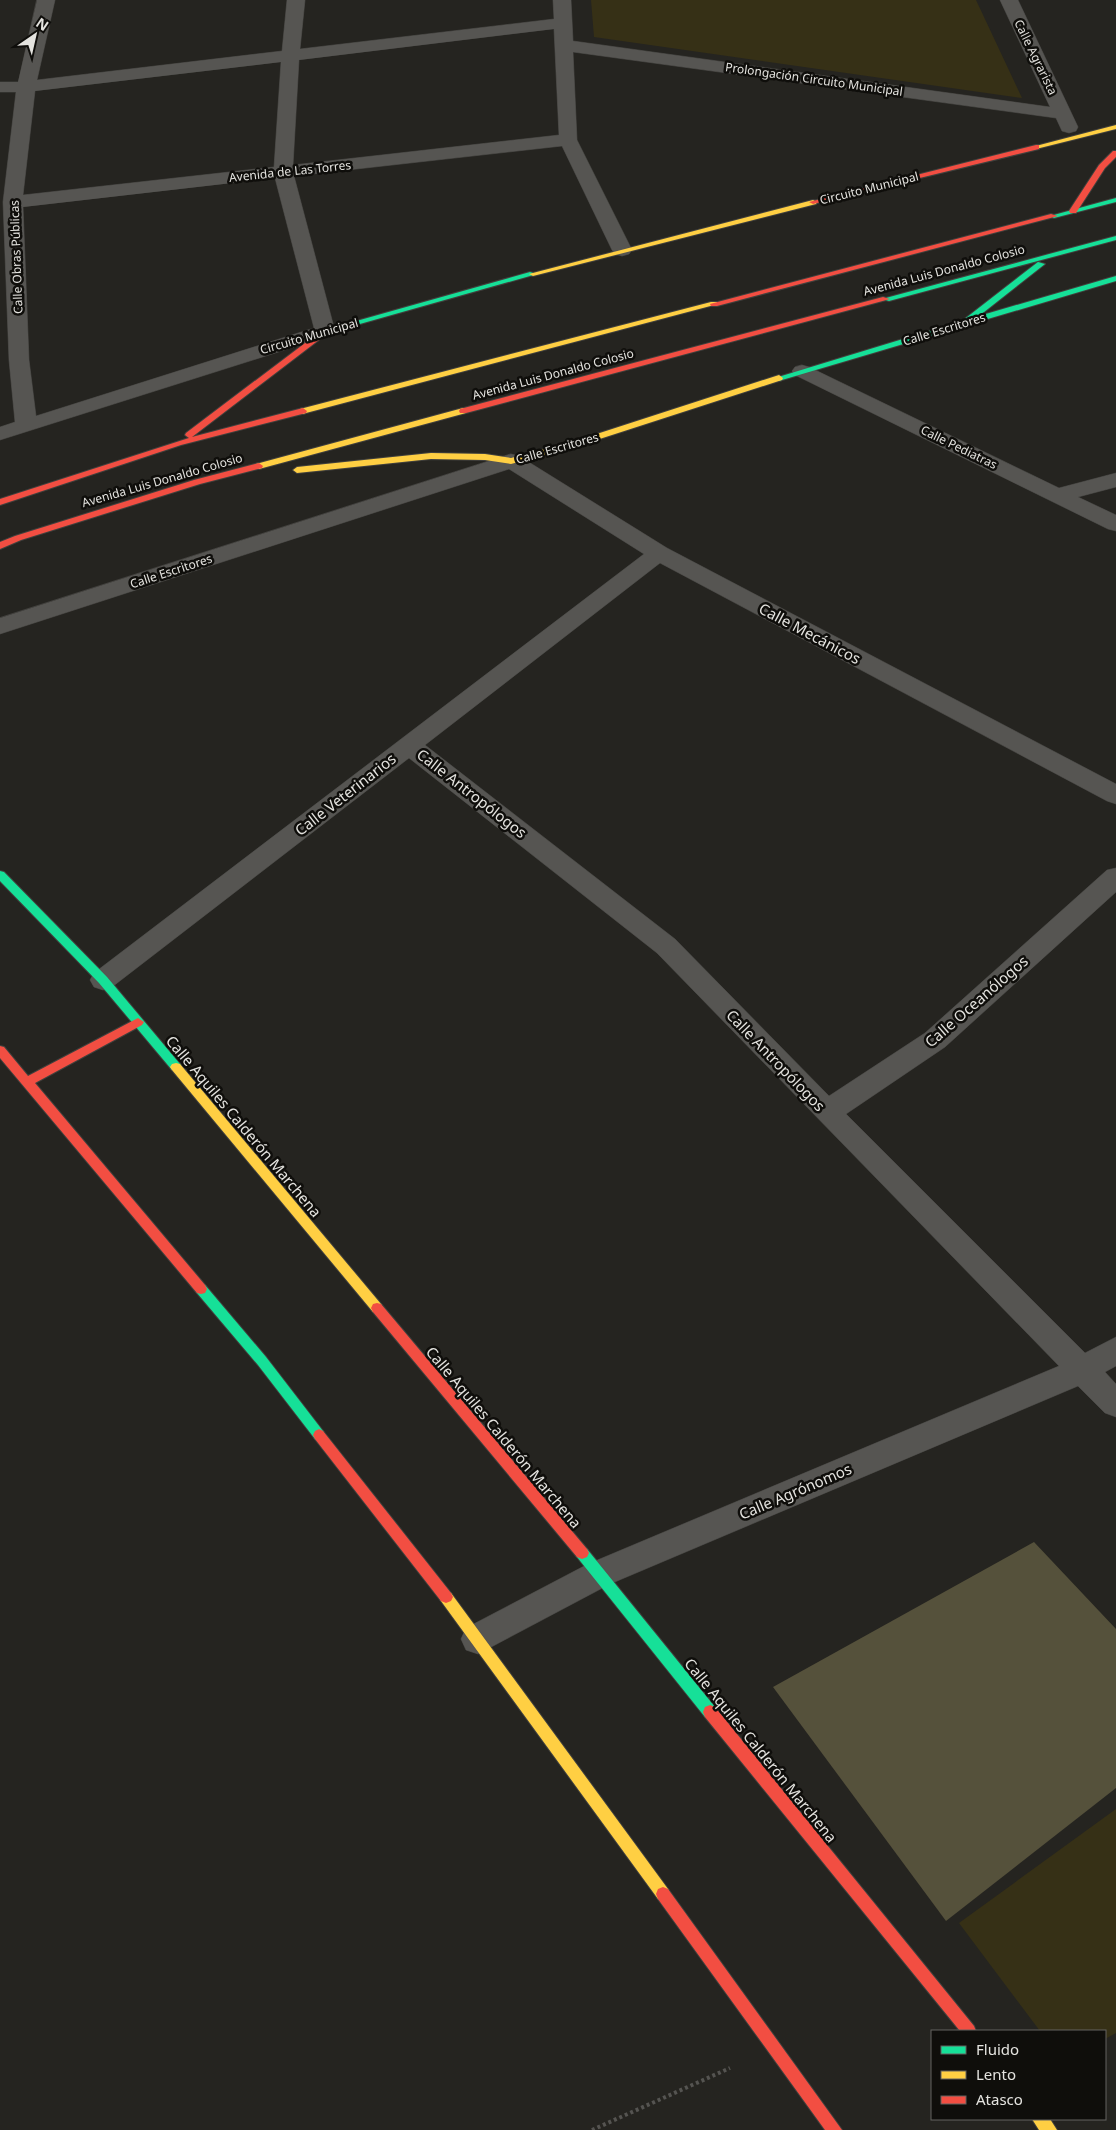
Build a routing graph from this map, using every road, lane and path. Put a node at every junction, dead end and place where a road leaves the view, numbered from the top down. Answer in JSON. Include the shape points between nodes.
{"nodes":[{"id":1,"x":46,"y":0,"type":"edge"},
{"id":2,"x":296,"y":0,"type":"edge"},
{"id":3,"x":562,"y":0,"type":"edge"},
{"id":4,"x":1008,"y":0,"type":"edge"},
{"id":5,"x":563,"y":23,"type":"junction"},
{"id":6,"x":564,"y":45,"type":"junction"},
{"id":7,"x":290,"y":56,"type":"junction"},
{"id":8,"x":0,"y":87,"type":"edge"},
{"id":9,"x":26,"y":87,"type":"junction"},
{"id":10,"x":1064,"y":114,"type":"junction"},
{"id":11,"x":1116,"y":127,"type":"edge"},
{"id":12,"x":1072,"y":138,"type":"junction"},
{"id":13,"x":568,"y":140,"type":"junction"},
{"id":14,"x":1116,"y":153,"type":"edge"},
{"id":15,"x":283,"y":172,"type":"junction"},
{"id":16,"x":1116,"y":200,"type":"edge"},
{"id":17,"x":13,"y":202,"type":"junction"},
{"id":18,"x":1073,"y":211,"type":"junction"},
{"id":19,"x":1116,"y":238,"type":"edge"},
{"id":20,"x":622,"y":250,"type":"junction"},
{"id":21,"x":1051,"y":256,"type":"junction"},
{"id":22,"x":1116,"y":278,"type":"edge"},
{"id":23,"x":965,"y":323,"type":"junction"},
{"id":24,"x":325,"y":331,"type":"junction"},
{"id":25,"x":802,"y":371,"type":"junction"},
{"id":26,"x":26,"y":426,"type":"junction"},
{"id":27,"x":0,"y":434,"type":"edge"},
{"id":28,"x":178,"y":443,"type":"junction"},
{"id":29,"x":511,"y":461,"type":"junction"},
{"id":30,"x":1116,"y":480,"type":"edge"},
{"id":31,"x":197,"y":482,"type":"junction"},
{"id":32,"x":1057,"y":495,"type":"junction"},
{"id":33,"x":0,"y":502,"type":"edge"},
{"id":34,"x":1116,"y":524,"type":"edge"},
{"id":35,"x":0,"y":546,"type":"edge"},
{"id":36,"x":659,"y":554,"type":"junction"},
{"id":37,"x":0,"y":626,"type":"edge"},
{"id":38,"x":410,"y":745,"type":"junction"},
{"id":39,"x":1116,"y":795,"type":"edge"},
{"id":40,"x":0,"y":875,"type":"edge"},
{"id":41,"x":1116,"y":877,"type":"edge"},
{"id":42,"x":103,"y":980,"type":"junction"},
{"id":43,"x":138,"y":1022,"type":"junction"},
{"id":44,"x":0,"y":1050,"type":"edge"},
{"id":45,"x":27,"y":1082,"type":"junction"},
{"id":46,"x":826,"y":1112,"type":"junction"},
{"id":47,"x":1116,"y":1350,"type":"edge"},
{"id":48,"x":1080,"y":1370,"type":"junction"},
{"id":49,"x":1116,"y":1404,"type":"edge"},
{"id":50,"x":598,"y":1574,"type":"junction"},
{"id":51,"x":478,"y":1639,"type":"junction"},
{"id":52,"x":969,"y":2030,"type":"edge"},
{"id":53,"x":774,"y":2049,"type":"junction"},
{"id":54,"x":1041,"y":2120,"type":"edge"},
{"id":55,"x":592,"y":2130,"type":"edge"},
{"id":56,"x":834,"y":2130,"type":"edge"},
{"id":57,"x":1050,"y":2130,"type":"edge"}],
"edges":[{"from":1,"to":9,"type":"street","name":"Calle Obras Públicas"},
{"from":2,"to":7,"type":"street"},
{"from":3,"to":5,"type":"street"},
{"from":4,"to":10,"type":"street","name":"Calle Agrarista"},
{"from":5,"to":6,"type":"street"},
{"from":5,"to":7,"type":"street"},
{"from":6,"to":10,"type":"street","name":"Prolongación Circuito Municipal"},
{"from":6,"to":13,"type":"street"},
{"from":7,"to":9,"type":"street"},
{"from":7,"to":15,"type":"street"},
{"from":8,"to":9,"type":"street"},
{"from":9,"to":17,"type":"street","name":"Calle Obras Públicas"},
{"from":10,"to":12,"type":"street","name":"Calle Agrarista"},
{"from":11,"to":12,"type":"main road","name":"Circuito Municipal"},
{"from":12,"to":20,"type":"main road","name":"Circuito Municipal"},
{"from":13,"to":15,"type":"street","name":"Avenida de Las Torres"},
{"from":13,"to":20,"type":"street"},
{"from":14,"to":18,"type":"main road","via":[[1102,167]]},
{"from":15,"to":17,"type":"street","name":"Avenida de Las Torres"},
{"from":15,"to":24,"type":"street"},
{"from":16,"to":18,"type":"main road","name":"Avenida Luis Donaldo Colosio"},
{"from":17,"to":26,"type":"street","name":"Calle Obras Públicas","via":[[19,360]]},
{"from":18,"to":28,"type":"main road","name":"Avenida Luis Donaldo Colosio"},
{"from":19,"to":21,"type":"main road","name":"Avenida Luis Donaldo Colosio"},
{"from":20,"to":24,"type":"main road","name":"Circuito Municipal"},
{"from":21,"to":23,"type":"main road"},
{"from":21,"to":31,"type":"main road","name":"Avenida Luis Donaldo Colosio"},
{"from":22,"to":23,"type":"main road","name":"Calle Escritores"},
{"from":23,"to":25,"type":"main road","name":"Calle Escritores"},
{"from":24,"to":26,"type":"street","name":"Circuito Municipal"},
{"from":24,"to":28,"type":"main road"},
{"from":25,"to":29,"type":"main road","name":"Calle Escritores","via":[[575,444]]},
{"from":25,"to":32,"type":"street","name":"Calle Pediatras"},
{"from":26,"to":27,"type":"street","name":"Circuito Municipal"},
{"from":28,"to":33,"type":"main road","name":"Avenida Luis Donaldo Colosio"},
{"from":29,"to":31,"type":"main road","via":[[492,456],[450,455]]},
{"from":29,"to":36,"type":"street","name":"Calle Mecánicos"},
{"from":29,"to":37,"type":"street","name":"Calle Escritores"},
{"from":30,"to":32,"type":"street"},
{"from":31,"to":35,"type":"main road","name":"Avenida Luis Donaldo Colosio"},
{"from":32,"to":34,"type":"street","name":"Calle Pediatras"},
{"from":36,"to":38,"type":"street","name":"Calle Veterinarios"},
{"from":36,"to":39,"type":"street","name":"Calle Mecánicos"},
{"from":38,"to":42,"type":"street","name":"Calle Veterinarios"},
{"from":38,"to":46,"type":"street","name":"Calle Antropólogos","via":[[666,946]]},
{"from":40,"to":42,"type":"main road","name":"Calle Aquiles Calderón Marchena"},
{"from":41,"to":46,"type":"street","name":"Calle Oceanólogos","via":[[935,1040]]},
{"from":42,"to":43,"type":"main road","name":"Calle Aquiles Calderón Marchena"},
{"from":43,"to":45,"type":"main road"},
{"from":43,"to":50,"type":"main road","name":"Calle Aquiles Calderón Marchena"},
{"from":44,"to":45,"type":"main road"},
{"from":45,"to":51,"type":"main road","via":[[262,1361]]},
{"from":46,"to":48,"type":"street","name":"Calle Antropólogos"},
{"from":47,"to":48,"type":"street","name":"Calle Agrónomos"},
{"from":48,"to":49,"type":"street","name":"Calle Antropólogos"},
{"from":48,"to":50,"type":"street","name":"Calle Agrónomos"},
{"from":50,"to":51,"type":"street","name":"Calle Agrónomos"},
{"from":50,"to":52,"type":"main road","name":"Calle Aquiles Calderón Marchena"},
{"from":51,"to":53,"type":"main road"},
{"from":53,"to":55,"type":"path"},
{"from":53,"to":56,"type":"main road"},
{"from":54,"to":57,"type":"main road"}]}
